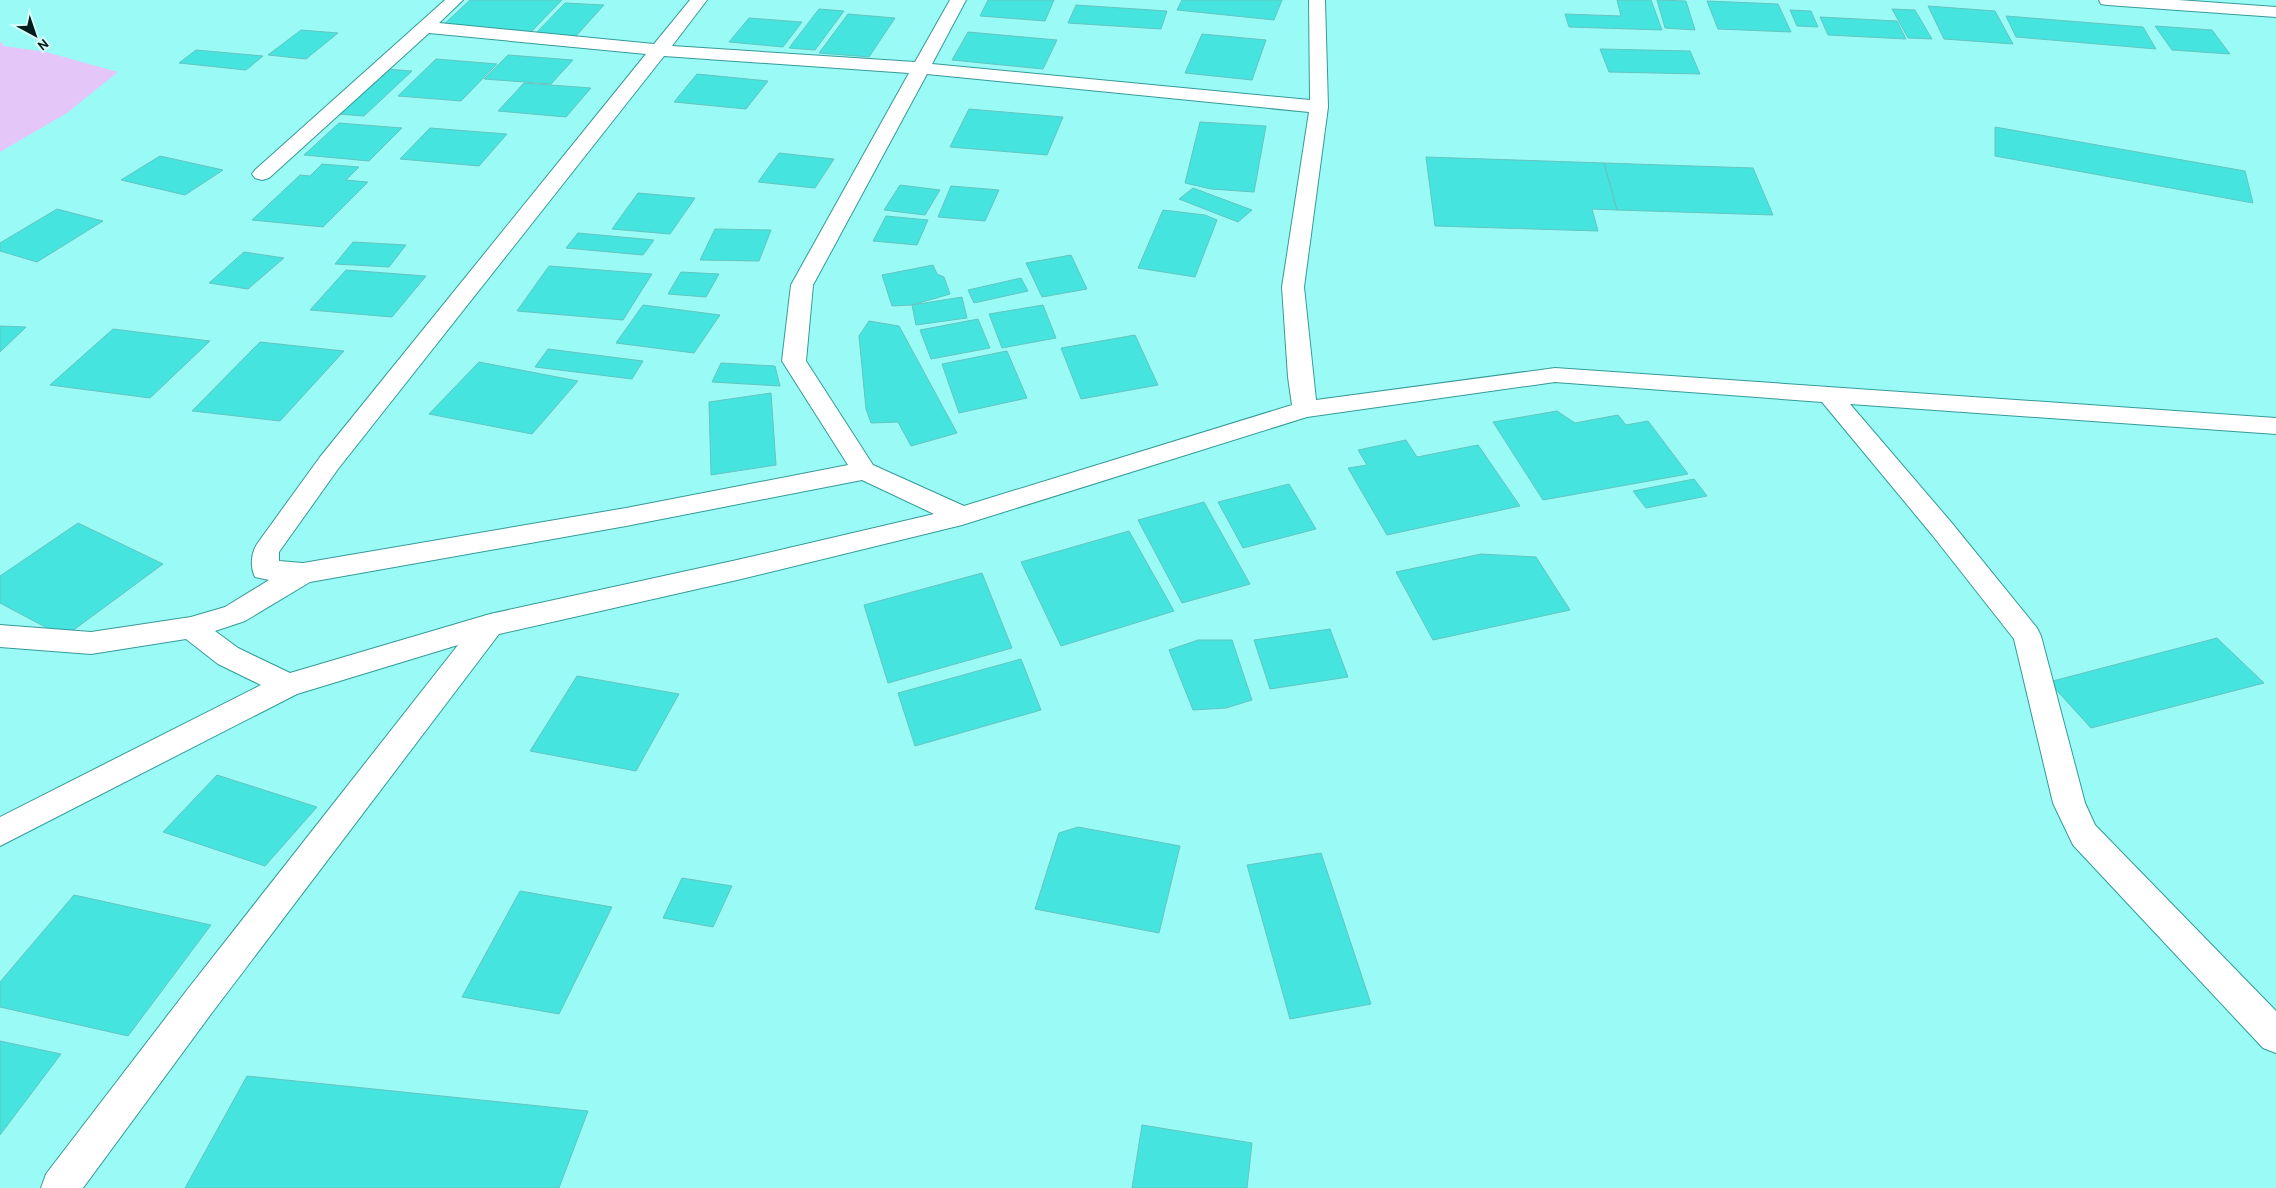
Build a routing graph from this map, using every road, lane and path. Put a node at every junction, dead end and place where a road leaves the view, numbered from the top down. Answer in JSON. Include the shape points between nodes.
{"nodes":[{"id":1,"x":455,"y":0,"type":"edge"},
{"id":2,"x":699,"y":0,"type":"edge"},
{"id":3,"x":958,"y":0,"type":"edge"},
{"id":4,"x":1317,"y":0,"type":"edge"},
{"id":5,"x":2108,"y":0,"type":"edge"},
{"id":6,"x":2276,"y":12,"type":"edge"},
{"id":7,"x":425,"y":27,"type":"junction"},
{"id":8,"x":659,"y":50,"type":"junction"},
{"id":9,"x":921,"y":68,"type":"junction"},
{"id":10,"x":1320,"y":107,"type":"junction"},
{"id":11,"x":262,"y":174,"type":"dead end"},
{"id":12,"x":1828,"y":393,"type":"junction"},
{"id":13,"x":1305,"y":409,"type":"junction"},
{"id":14,"x":2276,"y":426,"type":"edge"},
{"id":15,"x":864,"y":471,"type":"junction"},
{"id":16,"x":962,"y":516,"type":"junction"},
{"id":17,"x":303,"y":573,"type":"junction"},
{"id":18,"x":490,"y":625,"type":"junction"},
{"id":19,"x":191,"y":628,"type":"junction"},
{"id":20,"x":0,"y":636,"type":"edge"},
{"id":21,"x":288,"y":685,"type":"junction"},
{"id":22,"x":0,"y":832,"type":"edge"},
{"id":23,"x":2276,"y":1036,"type":"edge"},
{"id":24,"x":60,"y":1188,"type":"edge"}],
"edges":[{"from":1,"to":7,"type":"street"},
{"from":2,"to":8,"type":"street"},
{"from":3,"to":9,"type":"street"},
{"from":4,"to":10,"type":"street"},
{"from":5,"to":6,"type":"street"},
{"from":7,"to":8,"type":"street"},
{"from":7,"to":11,"type":"street"},
{"from":8,"to":9,"type":"street"},
{"from":8,"to":17,"type":"street","via":[[329,463],[266,551],[265,570]]},
{"from":9,"to":10,"type":"street"},
{"from":9,"to":15,"type":"street","via":[[802,285],[794,360]]},
{"from":10,"to":13,"type":"street","via":[[1292,286]]},
{"from":12,"to":13,"type":"street","via":[[1555,375]]},
{"from":12,"to":14,"type":"street"},
{"from":12,"to":23,"type":"street","via":[[2027,636],[2069,803],[2084,835]]},
{"from":13,"to":16,"type":"street"},
{"from":15,"to":16,"type":"street"},
{"from":15,"to":17,"type":"street","via":[[626,517]]},
{"from":16,"to":18,"type":"street"},
{"from":17,"to":19,"type":"street","via":[[235,614]]},
{"from":18,"to":21,"type":"street"},
{"from":18,"to":24,"type":"street","via":[[211,986]]},
{"from":19,"to":20,"type":"street","via":[[90,643]]},
{"from":19,"to":21,"type":"street","via":[[228,656]]},
{"from":21,"to":22,"type":"street"}]}
